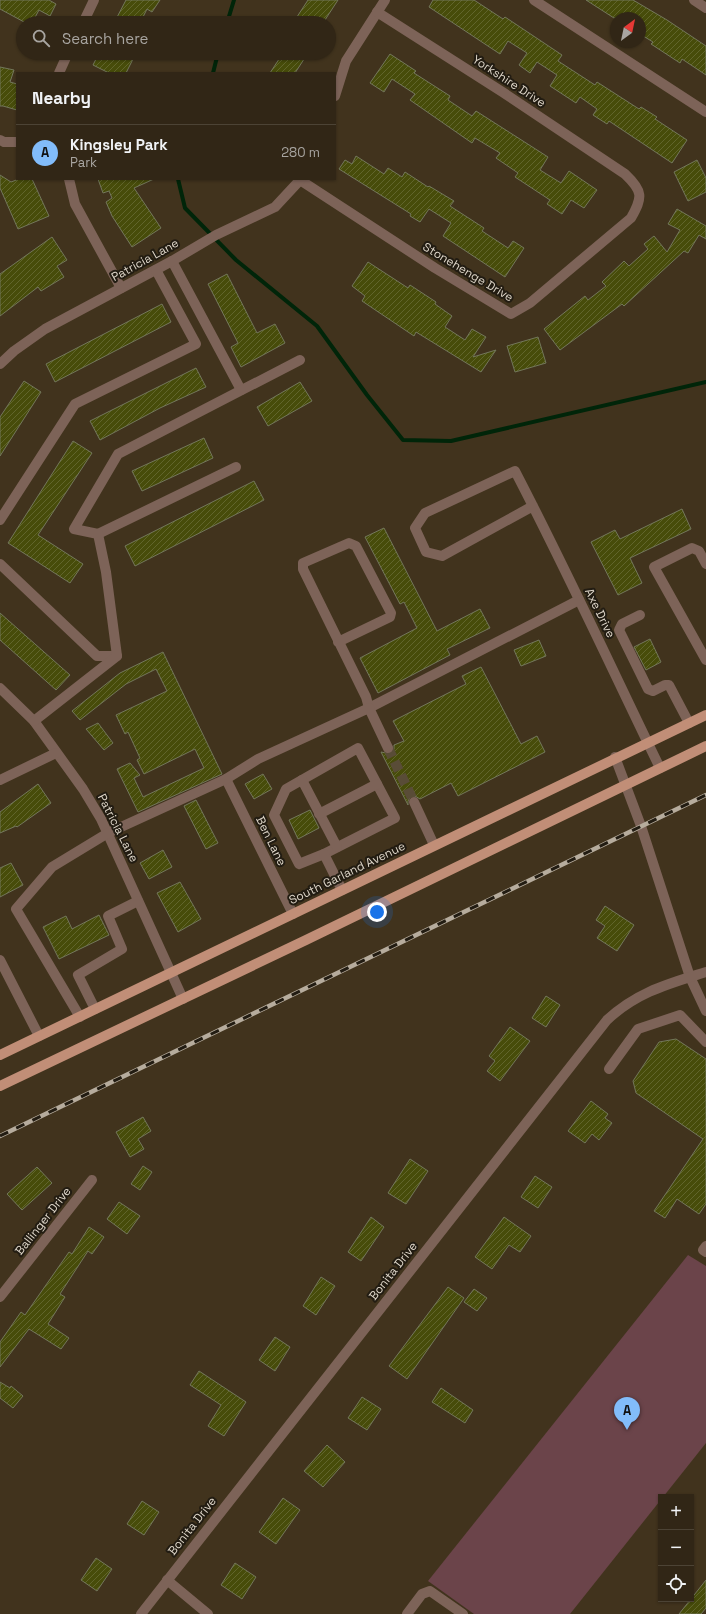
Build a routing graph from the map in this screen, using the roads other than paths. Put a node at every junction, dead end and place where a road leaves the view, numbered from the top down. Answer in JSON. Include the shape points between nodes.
{"nodes":[{"id":1,"x":94,"y":0,"type":"edge"},
{"id":2,"x":384,"y":0,"type":"edge"},
{"id":3,"x":534,"y":0,"type":"edge"},
{"id":4,"x":377,"y":12,"type":"junction"},
{"id":5,"x":86,"y":16,"type":"edge"},
{"id":6,"x":65,"y":60,"type":"edge"},
{"id":7,"x":59,"y":72,"type":"edge"},
{"id":8,"x":336,"y":93,"type":"edge"},
{"id":9,"x":706,"y":112,"type":"edge"},
{"id":10,"x":0,"y":140,"type":"edge"},
{"id":11,"x":16,"y":142,"type":"edge"},
{"id":12,"x":625,"y":174,"type":"joint"},
{"id":13,"x":69,"y":180,"type":"edge"},
{"id":14,"x":301,"y":180,"type":"edge"},
{"id":15,"x":172,"y":261,"type":"junction"},
{"id":16,"x":156,"y":270,"type":"junction"},
{"id":17,"x":121,"y":288,"type":"junction"},
{"id":18,"x":300,"y":360,"type":"dead end"},
{"id":19,"x":0,"y":364,"type":"edge"},
{"id":20,"x":241,"y":390,"type":"junction"},
{"id":21,"x":236,"y":468,"type":"dead end"},
{"id":22,"x":533,"y":506,"type":"junction"},
{"id":23,"x":0,"y":520,"type":"edge"},
{"id":24,"x":98,"y":534,"type":"junction"},
{"id":25,"x":0,"y":564,"type":"edge"},
{"id":26,"x":706,"y":564,"type":"edge"},
{"id":27,"x":579,"y":600,"type":"junction"},
{"id":28,"x":640,"y":614,"type":"dead end"},
{"id":29,"x":338,"y":642,"type":"junction"},
{"id":30,"x":117,"y":656,"type":"junction"},
{"id":31,"x":706,"y":660,"type":"edge"},
{"id":32,"x":0,"y":688,"type":"edge"},
{"id":33,"x":368,"y":708,"type":"junction"},
{"id":34,"x":706,"y":715,"type":"edge"},
{"id":35,"x":34,"y":722,"type":"junction"},
{"id":36,"x":689,"y":723,"type":"junction"},
{"id":37,"x":648,"y":743,"type":"junction"},
{"id":38,"x":706,"y":746,"type":"edge"},
{"id":39,"x":388,"y":748,"type":"tunnel mouth"},
{"id":40,"x":56,"y":753,"type":"junction"},
{"id":41,"x":615,"y":757,"type":"junction"},
{"id":42,"x":660,"y":768,"type":"junction"},
{"id":43,"x":226,"y":778,"type":"junction"},
{"id":44,"x":0,"y":780,"type":"edge"},
{"id":45,"x":302,"y":780,"type":"junction"},
{"id":46,"x":377,"y":784,"type":"junction"},
{"id":47,"x":626,"y":785,"type":"junction"},
{"id":48,"x":414,"y":802,"type":"tunnel mouth"},
{"id":49,"x":319,"y":814,"type":"junction"},
{"id":50,"x":108,"y":834,"type":"junction"},
{"id":51,"x":434,"y":846,"type":"junction"},
{"id":52,"x":337,"y":847,"type":"junction"},
{"id":53,"x":324,"y":854,"type":"junction"},
{"id":54,"x":342,"y":890,"type":"junction"},
{"id":55,"x":138,"y":901,"type":"junction"},
{"id":56,"x":293,"y":914,"type":"junction"},
{"id":57,"x":0,"y":960,"type":"edge"},
{"id":58,"x":706,"y":972,"type":"edge"},
{"id":59,"x":170,"y":973,"type":"junction"},
{"id":60,"x":690,"y":977,"type":"junction"},
{"id":61,"x":183,"y":999,"type":"junction"},
{"id":62,"x":95,"y":1009,"type":"junction"},
{"id":63,"x":706,"y":1011,"type":"edge"},
{"id":64,"x":80,"y":1017,"type":"junction"},
{"id":65,"x":39,"y":1036,"type":"junction"},
{"id":66,"x":706,"y":1042,"type":"edge"},
{"id":67,"x":0,"y":1056,"type":"edge"},
{"id":68,"x":609,"y":1069,"type":"dead end"},
{"id":69,"x":0,"y":1086,"type":"edge"},
{"id":70,"x":92,"y":1180,"type":"dead end"},
{"id":71,"x":706,"y":1246,"type":"edge"},
{"id":72,"x":706,"y":1252,"type":"edge"},
{"id":73,"x":0,"y":1298,"type":"edge"},
{"id":74,"x":167,"y":1580,"type":"junction"},
{"id":75,"x":141,"y":1614,"type":"edge"},
{"id":76,"x":208,"y":1614,"type":"edge"},
{"id":77,"x":407,"y":1614,"type":"edge"},
{"id":78,"x":463,"y":1614,"type":"edge"}],
"edges":[{"from":1,"to":5,"type":"street"},
{"from":2,"to":4,"type":"street"},
{"from":3,"to":9,"type":"street"},
{"from":4,"to":8,"type":"street","via":[[346,61]]},
{"from":4,"to":12,"type":"street","name":"Yorkshire Drive"},
{"from":6,"to":7,"type":"street"},
{"from":10,"to":11,"type":"street"},
{"from":12,"to":14,"type":"street","name":"Stonehenge Drive","via":[[638,186],[640,202],[631,218],[530,303],[511,314],[435,268]]},
{"from":13,"to":17,"type":"street","via":[[75,204]]},
{"from":14,"to":15,"type":"street","name":"Patricia Lane","via":[[275,207],[216,235]]},
{"from":15,"to":16,"type":"street","name":"Patricia Lane"},
{"from":15,"to":20,"type":"street"},
{"from":16,"to":17,"type":"street","name":"Patricia Lane"},
{"from":16,"to":23,"type":"street","via":[[196,344],[75,404]]},
{"from":17,"to":19,"type":"street","name":"Patricia Lane","via":[[44,329]]},
{"from":18,"to":20,"type":"street"},
{"from":20,"to":24,"type":"street","via":[[118,454],[74,529]]},
{"from":21,"to":24,"type":"street"},
{"from":22,"to":22,"type":"street","name":"Axe Drive","via":[[514,471],[425,513],[415,528],[426,552],[442,556]]},
{"from":22,"to":27,"type":"street","name":"Axe Drive"},
{"from":24,"to":30,"type":"street","via":[[106,572]]},
{"from":25,"to":30,"type":"street","via":[[97,656]]},
{"from":26,"to":31,"type":"street","via":[[699,551],[692,548],[654,567]]},
{"from":27,"to":33,"type":"street"},
{"from":27,"to":37,"type":"street","name":"Axe Drive"},
{"from":28,"to":36,"type":"street","via":[[622,624],[619,630],[648,688],[653,691],[669,685]]},
{"from":29,"to":29,"type":"street","via":[[302,569],[303,563],[349,543],[356,546],[391,613],[390,617]]},
{"from":29,"to":33,"type":"street","via":[[366,697]]},
{"from":30,"to":35,"type":"street"},
{"from":32,"to":35,"type":"street","name":"Patricia Lane"},
{"from":33,"to":39,"type":"street"},
{"from":33,"to":43,"type":"street","via":[[258,759]]},
{"from":34,"to":36,"type":"main road","name":"South Garland Avenue"},
{"from":35,"to":40,"type":"street","name":"Patricia Lane"},
{"from":36,"to":37,"type":"main road","name":"South Garland Avenue"},
{"from":37,"to":41,"type":"main road","name":"South Garland Avenue"},
{"from":37,"to":42,"type":"street","name":"Axe Drive"},
{"from":38,"to":42,"type":"main road"},
{"from":40,"to":44,"type":"street"},
{"from":40,"to":50,"type":"street","name":"Patricia Lane","via":[[83,789]]},
{"from":41,"to":47,"type":"street"},
{"from":41,"to":51,"type":"main road","name":"South Garland Avenue"},
{"from":42,"to":47,"type":"main road"},
{"from":43,"to":50,"type":"street"},
{"from":43,"to":56,"type":"street","name":"Ben Lane"},
{"from":45,"to":46,"type":"street","via":[[358,748]]},
{"from":45,"to":49,"type":"street"},
{"from":45,"to":53,"type":"street","via":[[286,789],[274,815],[299,864]]},
{"from":46,"to":49,"type":"street"},
{"from":46,"to":52,"type":"street","via":[[395,818]]},
{"from":47,"to":60,"type":"street","via":[[642,826]]},
{"from":47,"to":61,"type":"main road"},
{"from":48,"to":51,"type":"street"},
{"from":49,"to":52,"type":"street"},
{"from":50,"to":55,"type":"street","name":"Patricia Lane"},
{"from":50,"to":64,"type":"street","via":[[52,867],[16,909]]},
{"from":51,"to":54,"type":"main road","name":"South Garland Avenue"},
{"from":52,"to":53,"type":"street"},
{"from":53,"to":54,"type":"street"},
{"from":54,"to":56,"type":"main road","name":"South Garland Avenue"},
{"from":55,"to":59,"type":"street","name":"Patricia Lane"},
{"from":55,"to":62,"type":"street","via":[[108,916],[122,949],[78,975]]},
{"from":56,"to":59,"type":"main road","name":"South Garland Avenue"},
{"from":57,"to":65,"type":"street"},
{"from":58,"to":60,"type":"street","name":"Bonita Drive"},
{"from":59,"to":61,"type":"street","name":"Patricia Lane"},
{"from":59,"to":62,"type":"main road","name":"South Garland Avenue"},
{"from":60,"to":63,"type":"street"},
{"from":60,"to":74,"type":"street","name":"Bonita Drive","via":[[636,997],[607,1020]]},
{"from":61,"to":69,"type":"main road"},
{"from":62,"to":64,"type":"main road","name":"South Garland Avenue"},
{"from":64,"to":65,"type":"main road","name":"South Garland Avenue"},
{"from":65,"to":67,"type":"main road","name":"South Garland Avenue"},
{"from":66,"to":68,"type":"street","via":[[680,1015],[638,1029]]},
{"from":70,"to":73,"type":"street","name":"Ballinger Drive"},
{"from":71,"to":72,"type":"street","via":[[703,1250]]},
{"from":74,"to":75,"type":"street","name":"Bonita Drive"},
{"from":74,"to":76,"type":"street"},
{"from":77,"to":78,"type":"street","via":[[422,1594],[430,1591]]}]}
